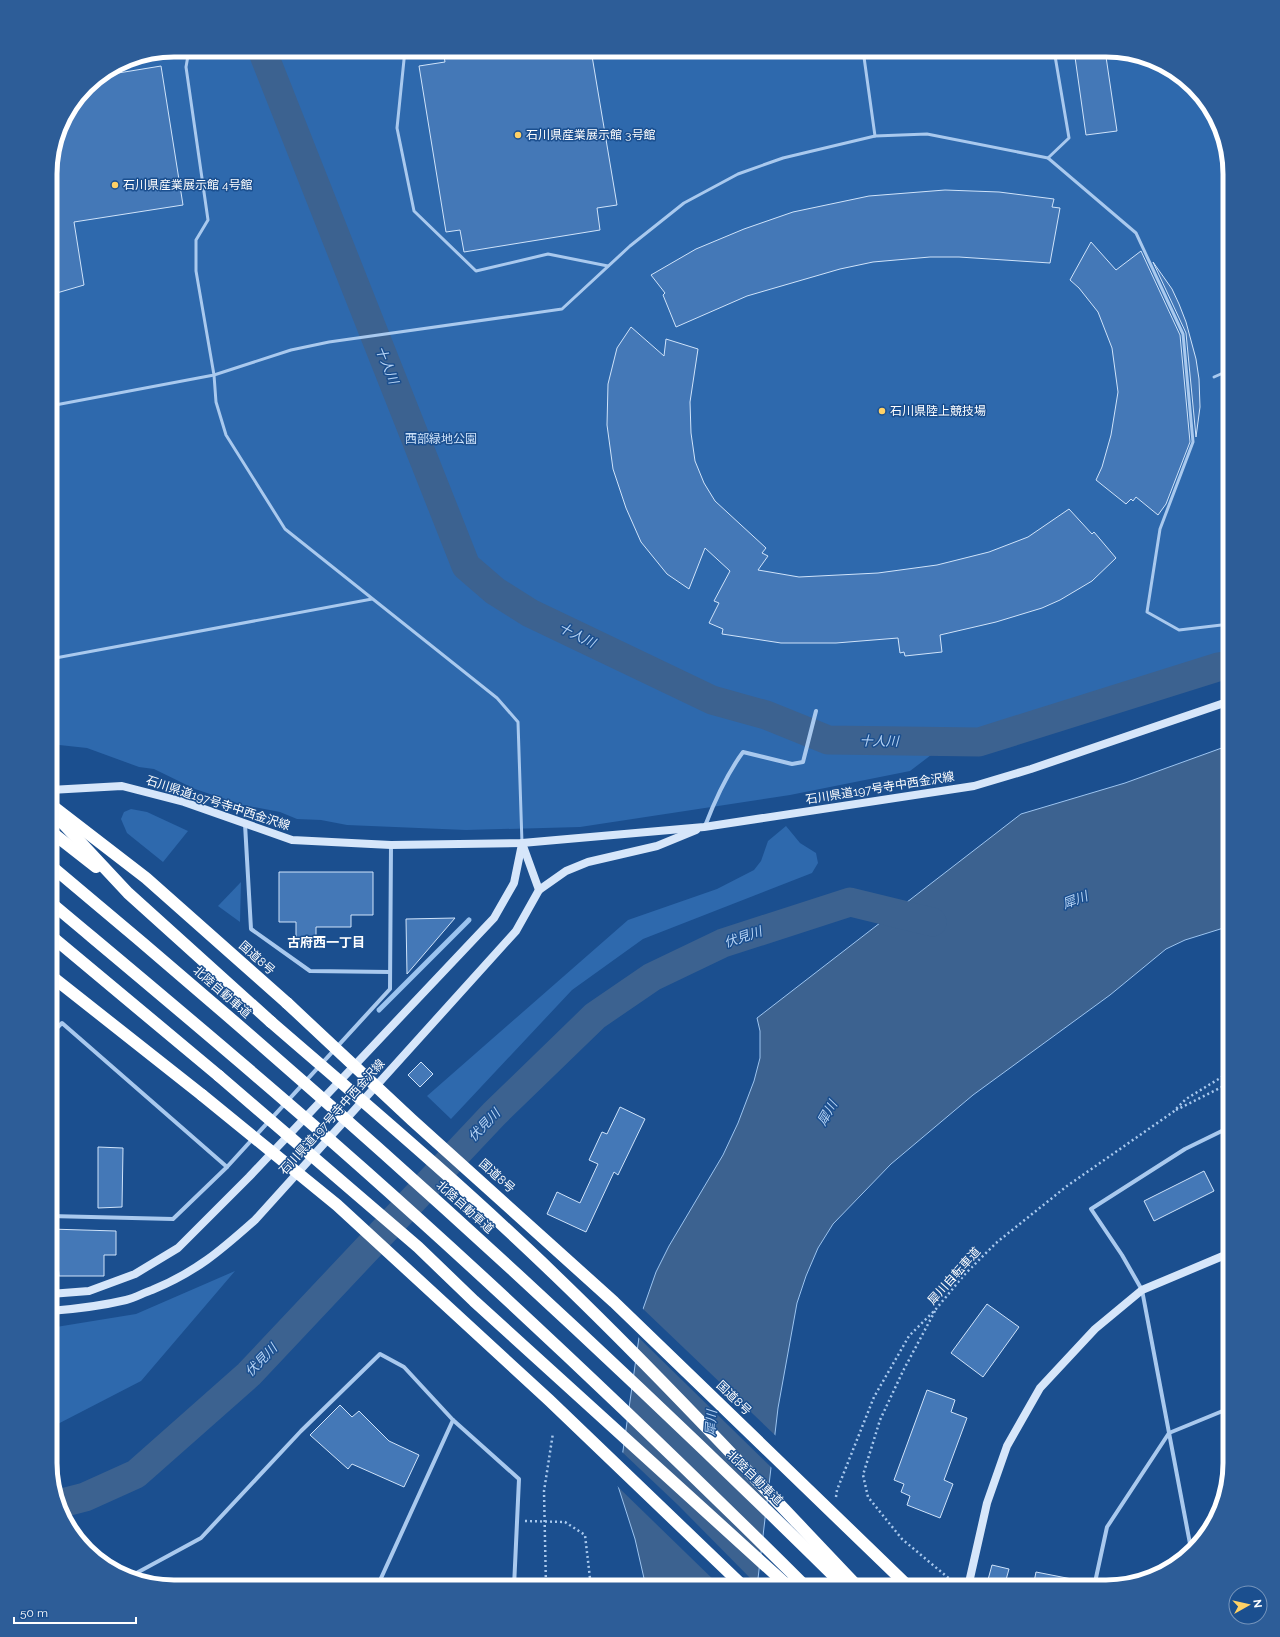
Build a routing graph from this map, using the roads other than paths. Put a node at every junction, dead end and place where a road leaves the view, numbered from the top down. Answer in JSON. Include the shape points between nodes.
{"nodes":[{"id":1,"x":188,"y":57,"type":"edge"},
{"id":2,"x":404,"y":57,"type":"edge"},
{"id":3,"x":864,"y":57,"type":"edge"},
{"id":4,"x":1055,"y":57,"type":"edge"},
{"id":5,"x":876,"y":136,"type":"junction"},
{"id":6,"x":1048,"y":158,"type":"junction"},
{"id":7,"x":608,"y":266,"type":"junction"},
{"id":8,"x":1223,"y":373,"type":"edge"},
{"id":9,"x":214,"y":375,"type":"junction"},
{"id":10,"x":1214,"y":377,"type":"dead end"},
{"id":11,"x":57,"y":405,"type":"edge"},
{"id":12,"x":372,"y":599,"type":"junction"},
{"id":13,"x":1223,"y":625,"type":"edge"},
{"id":14,"x":57,"y":658,"type":"edge"},
{"id":15,"x":1223,"y":703,"type":"edge"},
{"id":16,"x":816,"y":711,"type":"dead end"},
{"id":17,"x":57,"y":790,"type":"edge"},
{"id":18,"x":57,"y":809,"type":"edge"},
{"id":19,"x":57,"y":817,"type":"edge"},
{"id":20,"x":245,"y":824,"type":"junction"},
{"id":21,"x":704,"y":827,"type":"junction"},
{"id":22,"x":57,"y":837,"type":"edge"},
{"id":23,"x":522,"y":843,"type":"junction"},
{"id":24,"x":392,"y":845,"type":"junction"},
{"id":25,"x":57,"y":871,"type":"edge"},
{"id":26,"x":539,"y":890,"type":"junction"},
{"id":27,"x":128,"y":893,"type":"junction"},
{"id":28,"x":57,"y":908,"type":"edge"},
{"id":29,"x":57,"y":941,"type":"edge"},
{"id":30,"x":390,"y":972,"type":"junction"},
{"id":31,"x":57,"y":981,"type":"edge"},
{"id":32,"x":57,"y":1028,"type":"edge"},
{"id":33,"x":1223,"y":1130,"type":"edge"},
{"id":34,"x":227,"y":1166,"type":"junction"},
{"id":35,"x":57,"y":1216,"type":"edge"},
{"id":36,"x":1223,"y":1256,"type":"edge"},
{"id":37,"x":1142,"y":1290,"type":"junction"},
{"id":38,"x":57,"y":1293,"type":"edge"},
{"id":39,"x":57,"y":1310,"type":"edge"},
{"id":40,"x":1223,"y":1411,"type":"edge"},
{"id":41,"x":453,"y":1420,"type":"junction"},
{"id":42,"x":1169,"y":1433,"type":"junction"},
{"id":43,"x":1190,"y":1544,"type":"edge"},
{"id":44,"x":136,"y":1573,"type":"edge"},
{"id":45,"x":380,"y":1580,"type":"edge"},
{"id":46,"x":514,"y":1580,"type":"edge"},
{"id":47,"x":737,"y":1580,"type":"edge"},
{"id":48,"x":781,"y":1580,"type":"edge"},
{"id":49,"x":799,"y":1580,"type":"edge"},
{"id":50,"x":838,"y":1580,"type":"edge"},
{"id":51,"x":851,"y":1580,"type":"edge"},
{"id":52,"x":902,"y":1580,"type":"edge"},
{"id":53,"x":970,"y":1580,"type":"edge"},
{"id":54,"x":1096,"y":1580,"type":"edge"}],
"edges":[{"from":1,"to":9,"type":"lane","via":[[186,66],[208,220],[196,240],[196,271]]},
{"from":2,"to":7,"type":"lane","via":[[397,128],[414,211],[476,271],[548,254]]},
{"from":3,"to":5,"type":"lane"},
{"from":4,"to":6,"type":"lane","via":[[1069,138]]},
{"from":5,"to":6,"type":"lane","via":[[927,134]]},
{"from":5,"to":7,"type":"lane","via":[[783,158],[738,174],[684,203]]},
{"from":6,"to":13,"type":"lane","via":[[1136,233],[1183,334],[1193,442],[1160,529],[1147,612],[1179,630]]},
{"from":7,"to":9,"type":"lane","via":[[562,309],[329,342],[291,350]]},
{"from":8,"to":10,"type":"lane"},
{"from":9,"to":11,"type":"lane"},
{"from":9,"to":12,"type":"lane","via":[[216,402],[226,435],[285,529]]},
{"from":12,"to":14,"type":"lane"},
{"from":12,"to":23,"type":"lane","via":[[497,698],[518,722]]},
{"from":15,"to":21,"type":"main road","name":"石川県道197号寺中西金沢線","via":[[974,786]]},
{"from":16,"to":21,"type":"street","via":[[803,762],[792,764],[743,752],[719,790]]},
{"from":17,"to":20,"type":"main road","name":"石川県道197号寺中西金沢線","via":[[122,786],[184,802]]},
{"from":18,"to":52,"type":"highway","name":"国道8号","bridge":true,"via":[[146,878],[287,1003],[614,1302]]},
{"from":19,"to":27,"type":"highway"},
{"from":20,"to":24,"type":"main road","name":"石川県道197号寺中西金沢線","via":[[292,840]]},
{"from":20,"to":30,"type":"street","via":[[251,929],[310,971]]},
{"from":21,"to":23,"type":"main road","name":"石川県道197号寺中西金沢線"},
{"from":21,"to":26,"type":"main road","via":[[657,846],[588,862],[566,871]]},
{"from":22,"to":27,"type":"highway"},
{"from":23,"to":24,"type":"main road","name":"石川県道197号寺中西金沢線"},
{"from":23,"to":26,"type":"main road"},
{"from":23,"to":38,"type":"main road","name":"石川県道197号寺中西金沢線","via":[[514,883],[494,918],[249,1177],[178,1248],[135,1274],[89,1291]]},
{"from":24,"to":30,"type":"street"},
{"from":25,"to":50,"type":"highway","name":"北陸自動車道","bridge":true,"via":[[393,1160],[718,1461]]},
{"from":26,"to":39,"type":"main road","name":"石川県道197号寺中西金沢線","via":[[516,931],[255,1220],[218,1252],[187,1274],[128,1300],[90,1308]]},
{"from":27,"to":51,"type":"highway","bridge":true,"via":[[472,1198],[555,1275],[725,1447]]},
{"from":28,"to":49,"type":"highway","bridge":true,"via":[[363,1168],[716,1498]]},
{"from":29,"to":48,"type":"highway","bridge":true,"via":[[418,1247]]},
{"from":30,"to":34,"type":"street","via":[[390,989]]},
{"from":31,"to":47,"type":"highway","bridge":true,"via":[[337,1205],[549,1400]]},
{"from":32,"to":34,"type":"street","via":[[62,1023]]},
{"from":33,"to":37,"type":"street","via":[[1186,1149],[1091,1210]]},
{"from":34,"to":35,"type":"street","via":[[174,1219]]},
{"from":36,"to":37,"type":"main road"},
{"from":37,"to":42,"type":"street"},
{"from":37,"to":53,"type":"main road","via":[[1095,1329],[1040,1388],[1008,1446],[987,1503]]},
{"from":40,"to":42,"type":"street"},
{"from":41,"to":44,"type":"street","via":[[404,1367],[380,1354],[301,1431],[201,1538]]},
{"from":41,"to":45,"type":"street"},
{"from":41,"to":46,"type":"street","via":[[519,1480]]},
{"from":42,"to":43,"type":"street"},
{"from":42,"to":54,"type":"street","via":[[1107,1527]]}]}
